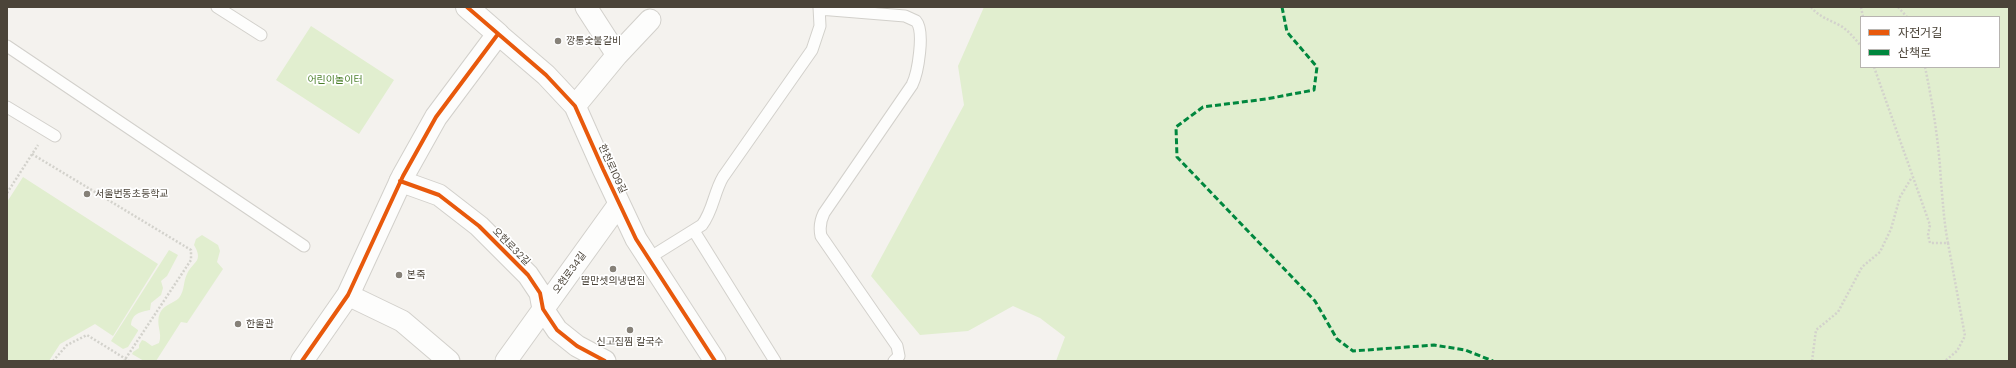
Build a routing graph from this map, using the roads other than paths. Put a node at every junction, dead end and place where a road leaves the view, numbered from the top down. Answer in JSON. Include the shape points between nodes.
{"nodes":[{"id":1,"x":217,"y":7,"type":"edge"},
{"id":2,"x":467,"y":7,"type":"edge"},
{"id":3,"x":586,"y":7,"type":"edge"},
{"id":4,"x":819,"y":8,"type":"edge"},
{"id":5,"x":650,"y":20,"type":"dead end"},
{"id":6,"x":498,"y":34,"type":"junction"},
{"id":7,"x":261,"y":35,"type":"dead end"},
{"id":8,"x":7,"y":46,"type":"edge"},
{"id":9,"x":618,"y":55,"type":"junction"},
{"id":10,"x":575,"y":106,"type":"junction"},
{"id":11,"x":7,"y":107,"type":"edge"},
{"id":12,"x":51,"y":133,"type":"road end"},
{"id":13,"x":400,"y":182,"type":"junction"},
{"id":14,"x":620,"y":204,"type":"junction"},
{"id":15,"x":694,"y":231,"type":"junction"},
{"id":16,"x":304,"y":246,"type":"dead end"},
{"id":17,"x":649,"y":258,"type":"junction"},
{"id":18,"x":348,"y":295,"type":"junction"},
{"id":19,"x":543,"y":309,"type":"junction"},
{"id":20,"x":302,"y":361,"type":"edge"},
{"id":21,"x":448,"y":361,"type":"edge"},
{"id":22,"x":506,"y":361,"type":"edge"},
{"id":23,"x":605,"y":361,"type":"edge"},
{"id":24,"x":715,"y":361,"type":"edge"},
{"id":25,"x":775,"y":361,"type":"edge"},
{"id":26,"x":894,"y":361,"type":"edge"}],
"edges":[{"from":1,"to":7,"type":"lane"},
{"from":2,"to":6,"type":"street","name":"한천로109길"},
{"from":3,"to":9,"type":"street"},
{"from":4,"to":15,"type":"lane","via":[[820,26],[812,50],[723,177],[710,213]]},
{"from":4,"to":26,"type":"lane","via":[[905,16],[916,21],[921,30],[917,72],[912,85],[824,213],[819,229],[821,236],[897,346],[899,356]]},
{"from":5,"to":9,"type":"street"},
{"from":6,"to":10,"type":"street","name":"한천로109길","via":[[546,75]]},
{"from":6,"to":13,"type":"street","via":[[436,117]]},
{"from":8,"to":16,"type":"lane"},
{"from":9,"to":10,"type":"street"},
{"from":10,"to":14,"type":"street","name":"한천로109길"},
{"from":11,"to":12,"type":"lane"},
{"from":13,"to":18,"type":"street"},
{"from":13,"to":19,"type":"street","name":"오현로32길","via":[[439,195],[479,226],[528,275],[540,293]]},
{"from":14,"to":17,"type":"street","name":"한천로109길","via":[[636,239]]},
{"from":14,"to":19,"type":"street","name":"오현로34길"},
{"from":15,"to":17,"type":"lane"},
{"from":15,"to":25,"type":"lane"},
{"from":17,"to":24,"type":"street","name":"한천로109길"},
{"from":18,"to":20,"type":"street"},
{"from":18,"to":21,"type":"street","via":[[402,321]]},
{"from":19,"to":22,"type":"street","name":"오현로34길"},
{"from":19,"to":23,"type":"street","name":"오현로32길","via":[[557,330],[577,346]]}]}
